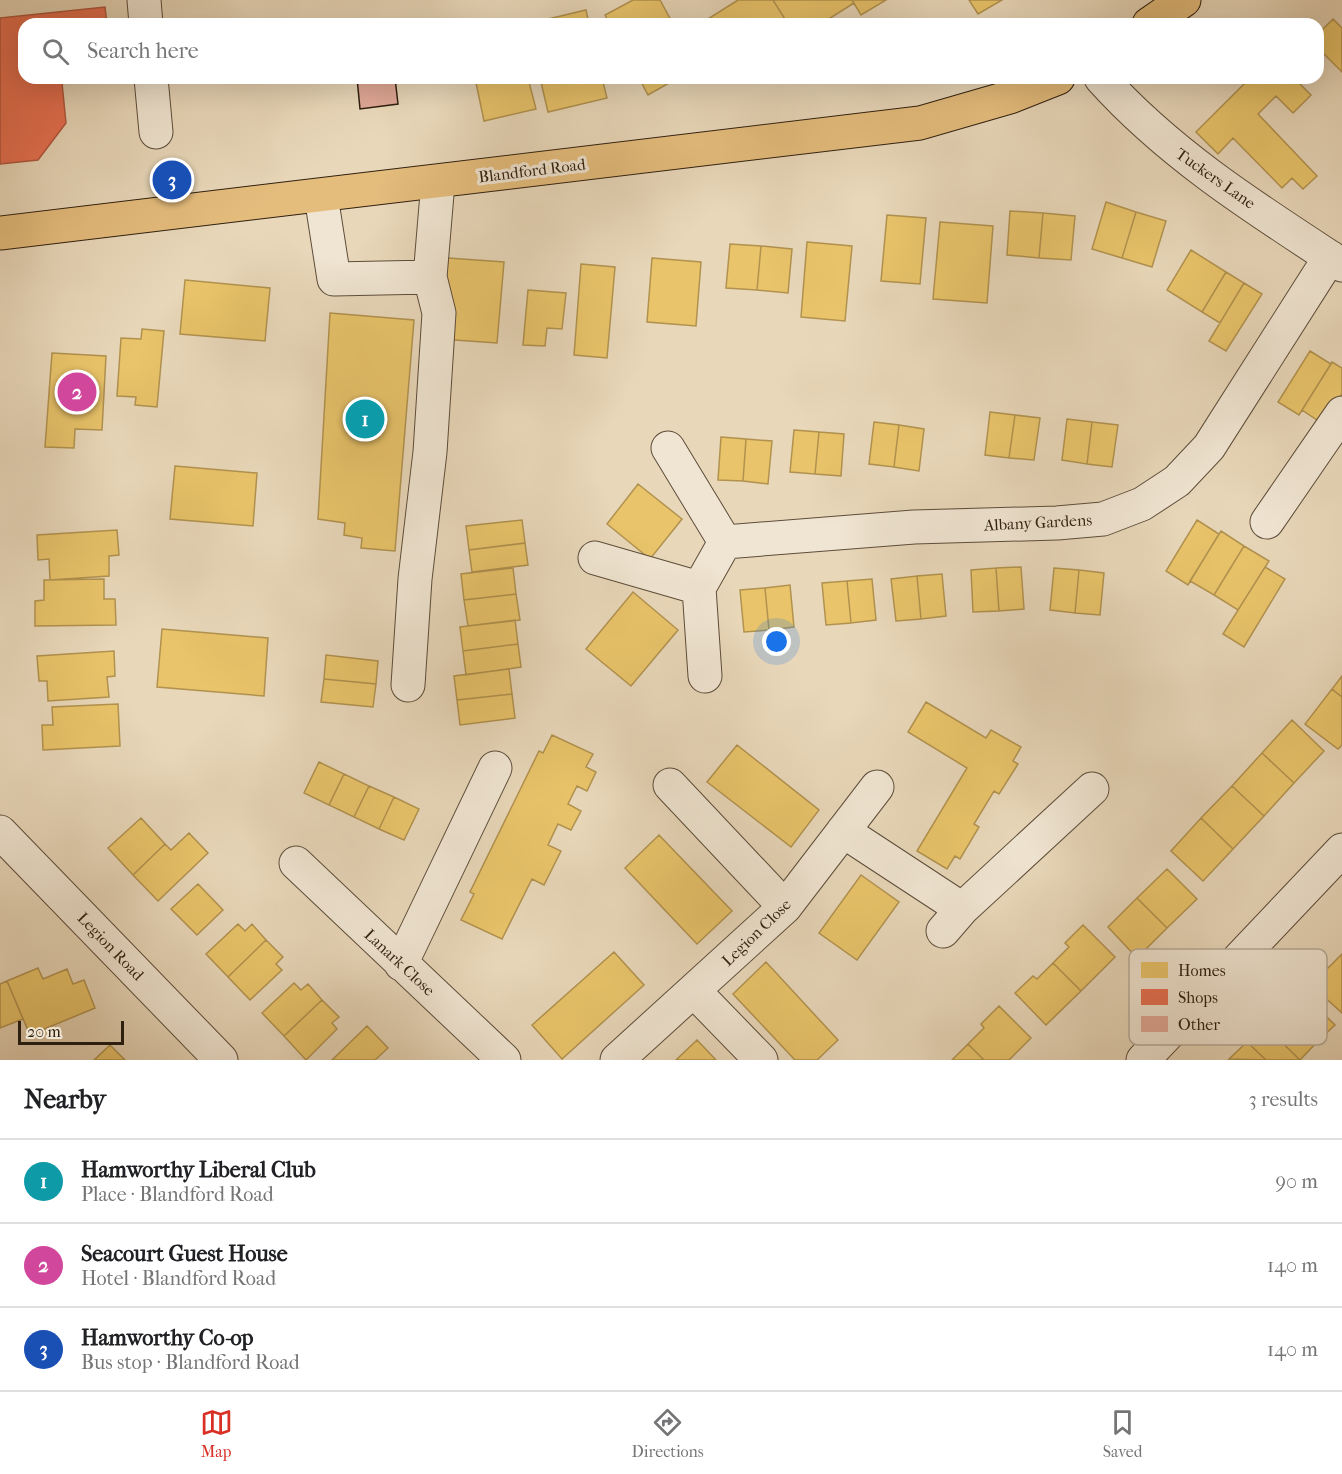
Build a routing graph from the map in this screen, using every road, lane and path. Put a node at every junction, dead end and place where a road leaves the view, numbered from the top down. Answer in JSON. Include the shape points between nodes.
{"nodes":[{"id":1,"x":144,"y":0,"type":"edge"},
{"id":2,"x":1184,"y":0,"type":"edge"},
{"id":3,"x":146,"y":18,"type":"edge"},
{"id":4,"x":1158,"y":18,"type":"edge"},
{"id":5,"x":152,"y":84,"type":"edge"},
{"id":6,"x":1043,"y":84,"type":"edge"},
{"id":7,"x":1106,"y":84,"type":"edge"},
{"id":8,"x":156,"y":132,"type":"dead end"},
{"id":9,"x":438,"y":182,"type":"junction"},
{"id":10,"x":321,"y":196,"type":"junction"},
{"id":11,"x":0,"y":233,"type":"edge"},
{"id":12,"x":1336,"y":261,"type":"edge"},
{"id":13,"x":430,"y":277,"type":"junction"},
{"id":14,"x":1342,"y":413,"type":"edge"},
{"id":15,"x":668,"y":448,"type":"dead end"},
{"id":16,"x":1267,"y":522,"type":"dead end"},
{"id":17,"x":725,"y":542,"type":"junction"},
{"id":18,"x":595,"y":558,"type":"dead end"},
{"id":19,"x":699,"y":588,"type":"junction"},
{"id":20,"x":705,"y":676,"type":"dead end"},
{"id":21,"x":408,"y":685,"type":"dead end"},
{"id":22,"x":495,"y":768,"type":"dead end"},
{"id":23,"x":670,"y":785,"type":"dead end"},
{"id":24,"x":877,"y":787,"type":"dead end"},
{"id":25,"x":1092,"y":789,"type":"dead end"},
{"id":26,"x":843,"y":831,"type":"junction"},
{"id":27,"x":0,"y":832,"type":"edge"},
{"id":28,"x":1342,"y":850,"type":"edge"},
{"id":29,"x":297,"y":863,"type":"dead end"},
{"id":30,"x":785,"y":907,"type":"junction"},
{"id":31,"x":1248,"y":949,"type":"edge"},
{"id":32,"x":401,"y":964,"type":"junction"},
{"id":33,"x":694,"y":991,"type":"junction"},
{"id":34,"x":1157,"y":1045,"type":"edge"},
{"id":35,"x":221,"y":1060,"type":"edge"},
{"id":36,"x":504,"y":1060,"type":"edge"},
{"id":37,"x":617,"y":1060,"type":"edge"},
{"id":38,"x":761,"y":1060,"type":"edge"},
{"id":39,"x":1143,"y":1060,"type":"edge"}],
"edges":[{"from":1,"to":3,"type":"street"},
{"from":2,"to":4,"type":"main road"},
{"from":5,"to":8,"type":"street"},
{"from":6,"to":9,"type":"main road","name":"Blandford Road","via":[[920,123]]},
{"from":7,"to":12,"type":"street","name":"Tuckers Lane","via":[[1133,114],[1182,157]]},
{"from":9,"to":10,"type":"main road","name":"Blandford Road"},
{"from":9,"to":13,"type":"street"},
{"from":10,"to":11,"type":"main road","name":"Blandford Road"},
{"from":10,"to":13,"type":"street","via":[[334,279]]},
{"from":12,"to":17,"type":"street","name":"Albany Gardens","via":[[1209,447],[1177,481],[1142,504],[1103,519],[914,527]]},
{"from":13,"to":21,"type":"street","via":[[439,313]]},
{"from":14,"to":16,"type":"street"},
{"from":15,"to":17,"type":"street"},
{"from":17,"to":19,"type":"street"},
{"from":18,"to":19,"type":"street"},
{"from":19,"to":20,"type":"street"},
{"from":22,"to":32,"type":"street"},
{"from":23,"to":30,"type":"street"},
{"from":24,"to":26,"type":"street","name":"Legion Close"},
{"from":25,"to":26,"type":"street","via":[[952,920]]},
{"from":26,"to":30,"type":"street","name":"Legion Close"},
{"from":27,"to":35,"type":"street","name":"Legion Road"},
{"from":28,"to":31,"type":"street"},
{"from":29,"to":32,"type":"street","name":"Lanark Close"},
{"from":30,"to":33,"type":"street","name":"Legion Close"},
{"from":32,"to":36,"type":"street","name":"Lanark Close"},
{"from":33,"to":37,"type":"street","name":"Legion Close"},
{"from":33,"to":38,"type":"street"},
{"from":34,"to":39,"type":"street"}]}
